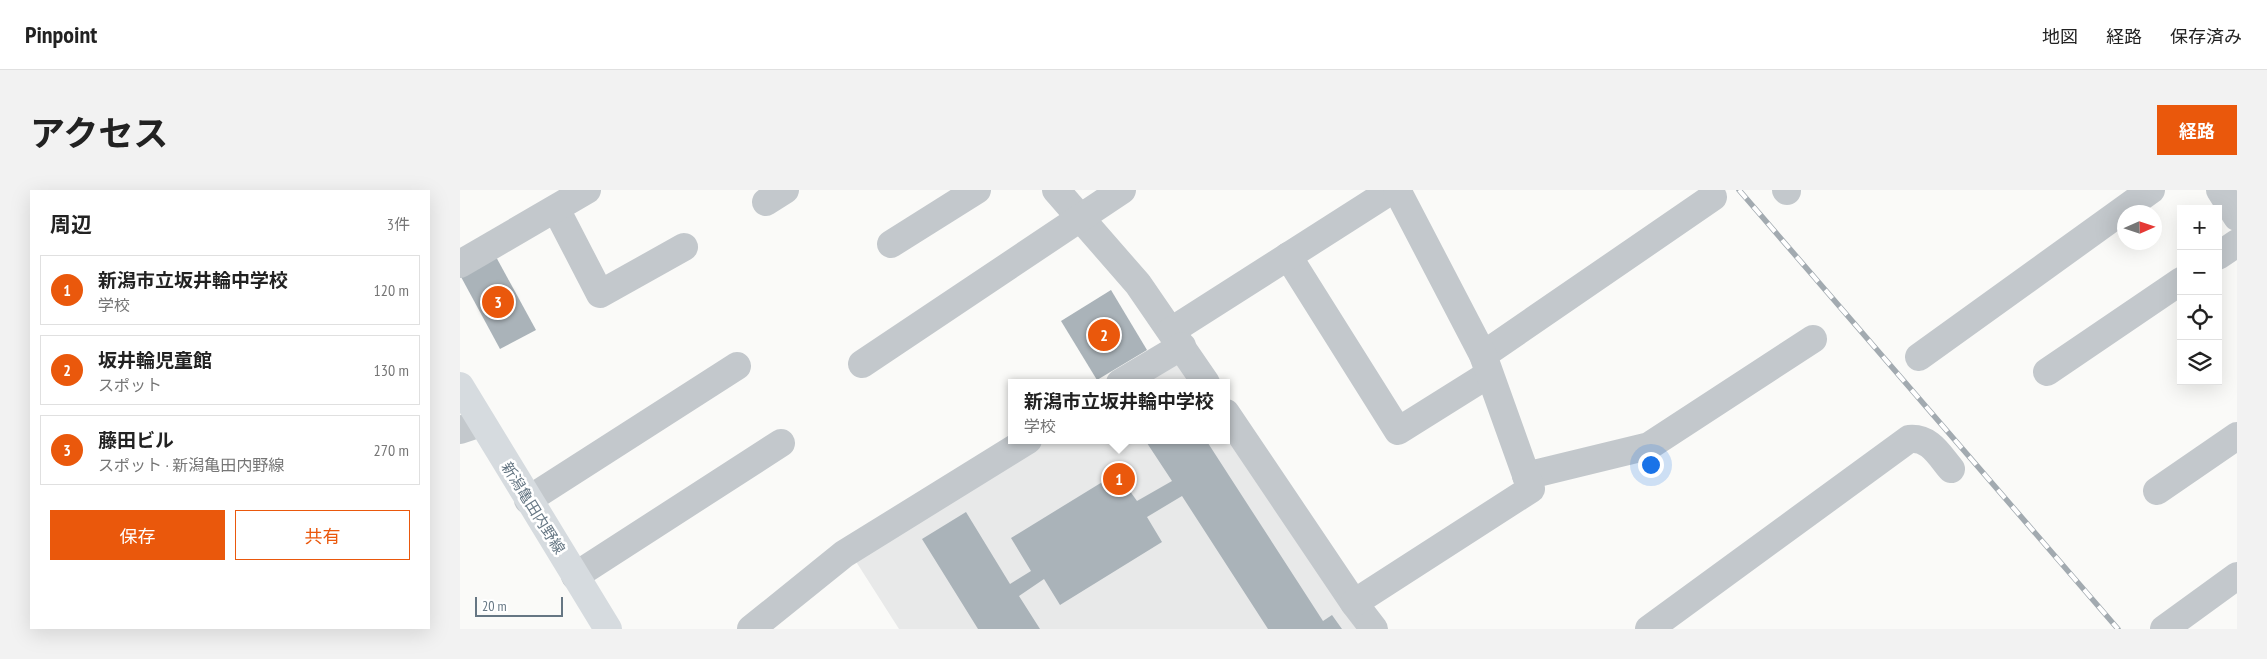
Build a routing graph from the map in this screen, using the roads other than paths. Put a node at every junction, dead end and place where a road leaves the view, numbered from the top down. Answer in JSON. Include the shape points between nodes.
{"nodes":[{"id":1,"x":587,"y":190,"type":"edge"},
{"id":2,"x":977,"y":190,"type":"edge"},
{"id":3,"x":1056,"y":190,"type":"edge"},
{"id":4,"x":1122,"y":190,"type":"edge"},
{"id":5,"x":2151,"y":190,"type":"edge"},
{"id":6,"x":2220,"y":190,"type":"edge"},
{"id":7,"x":1401,"y":192,"type":"edge"},
{"id":8,"x":1713,"y":197,"type":"dead end"},
{"id":9,"x":556,"y":208,"type":"junction"},
{"id":10,"x":2237,"y":217,"type":"edge"},
{"id":11,"x":1080,"y":218,"type":"junction"},
{"id":12,"x":2237,"y":243,"type":"edge"},
{"id":13,"x":891,"y":244,"type":"dead end"},
{"id":14,"x":684,"y":247,"type":"dead end"},
{"id":15,"x":2222,"y":253,"type":"edge"},
{"id":16,"x":1288,"y":256,"type":"junction"},
{"id":17,"x":460,"y":264,"type":"edge"},
{"id":18,"x":2177,"y":284,"type":"edge"},
{"id":19,"x":1176,"y":339,"type":"junction"},
{"id":20,"x":1813,"y":339,"type":"dead end"},
{"id":21,"x":1919,"y":356,"type":"dead end"},
{"id":22,"x":862,"y":364,"type":"dead end"},
{"id":23,"x":1486,"y":365,"type":"junction"},
{"id":24,"x":736,"y":366,"type":"dead end"},
{"id":25,"x":2047,"y":372,"type":"dead end"},
{"id":26,"x":1125,"y":379,"type":"edge"},
{"id":27,"x":1203,"y":379,"type":"edge"},
{"id":28,"x":460,"y":386,"type":"edge"},
{"id":29,"x":1230,"y":419,"type":"edge"},
{"id":30,"x":471,"y":426,"type":"edge"},
{"id":31,"x":2237,"y":436,"type":"edge"},
{"id":32,"x":780,"y":443,"type":"dead end"},
{"id":33,"x":1022,"y":444,"type":"edge"},
{"id":34,"x":1951,"y":469,"type":"dead end"},
{"id":35,"x":1526,"y":476,"type":"junction"},
{"id":36,"x":2157,"y":491,"type":"dead end"},
{"id":37,"x":528,"y":500,"type":"junction"},
{"id":38,"x":575,"y":576,"type":"junction"},
{"id":39,"x":2237,"y":576,"type":"edge"},
{"id":40,"x":1354,"y":603,"type":"junction"},
{"id":41,"x":608,"y":629,"type":"edge"},
{"id":42,"x":751,"y":629,"type":"edge"},
{"id":43,"x":1374,"y":629,"type":"edge"},
{"id":44,"x":1649,"y":629,"type":"edge"},
{"id":45,"x":2164,"y":629,"type":"edge"}],
"edges":[{"from":1,"to":9,"type":"street"},
{"from":2,"to":13,"type":"street"},
{"from":3,"to":11,"type":"street"},
{"from":4,"to":11,"type":"street"},
{"from":5,"to":21,"type":"street"},
{"from":6,"to":10,"type":"street"},
{"from":7,"to":16,"type":"street"},
{"from":7,"to":23,"type":"street"},
{"from":8,"to":23,"type":"street"},
{"from":9,"to":14,"type":"street","via":[[600,294]]},
{"from":9,"to":17,"type":"street"},
{"from":11,"to":19,"type":"street","via":[[1138,284]]},
{"from":11,"to":22,"type":"street"},
{"from":12,"to":15,"type":"street"},
{"from":16,"to":19,"type":"street"},
{"from":16,"to":23,"type":"street","via":[[1398,431]]},
{"from":18,"to":25,"type":"street"},
{"from":19,"to":26,"type":"street"},
{"from":19,"to":27,"type":"street"},
{"from":20,"to":35,"type":"street","via":[[1649,446]]},
{"from":23,"to":35,"type":"street"},
{"from":24,"to":37,"type":"street"},
{"from":28,"to":30,"type":"main road","name":"新潟亀田内野線"},
{"from":29,"to":40,"type":"street"},
{"from":30,"to":37,"type":"main road","name":"新潟亀田内野線"},
{"from":31,"to":36,"type":"street"},
{"from":32,"to":38,"type":"street"},
{"from":33,"to":42,"type":"street","via":[[844,554]]},
{"from":34,"to":44,"type":"street","via":[[1928,443],[1919,438],[1909,439]]},
{"from":35,"to":40,"type":"street","via":[[1531,489]]},
{"from":37,"to":38,"type":"main road","name":"新潟亀田内野線"},
{"from":38,"to":41,"type":"main road","name":"新潟亀田内野線"},
{"from":39,"to":45,"type":"street"},
{"from":40,"to":43,"type":"street"}]}
